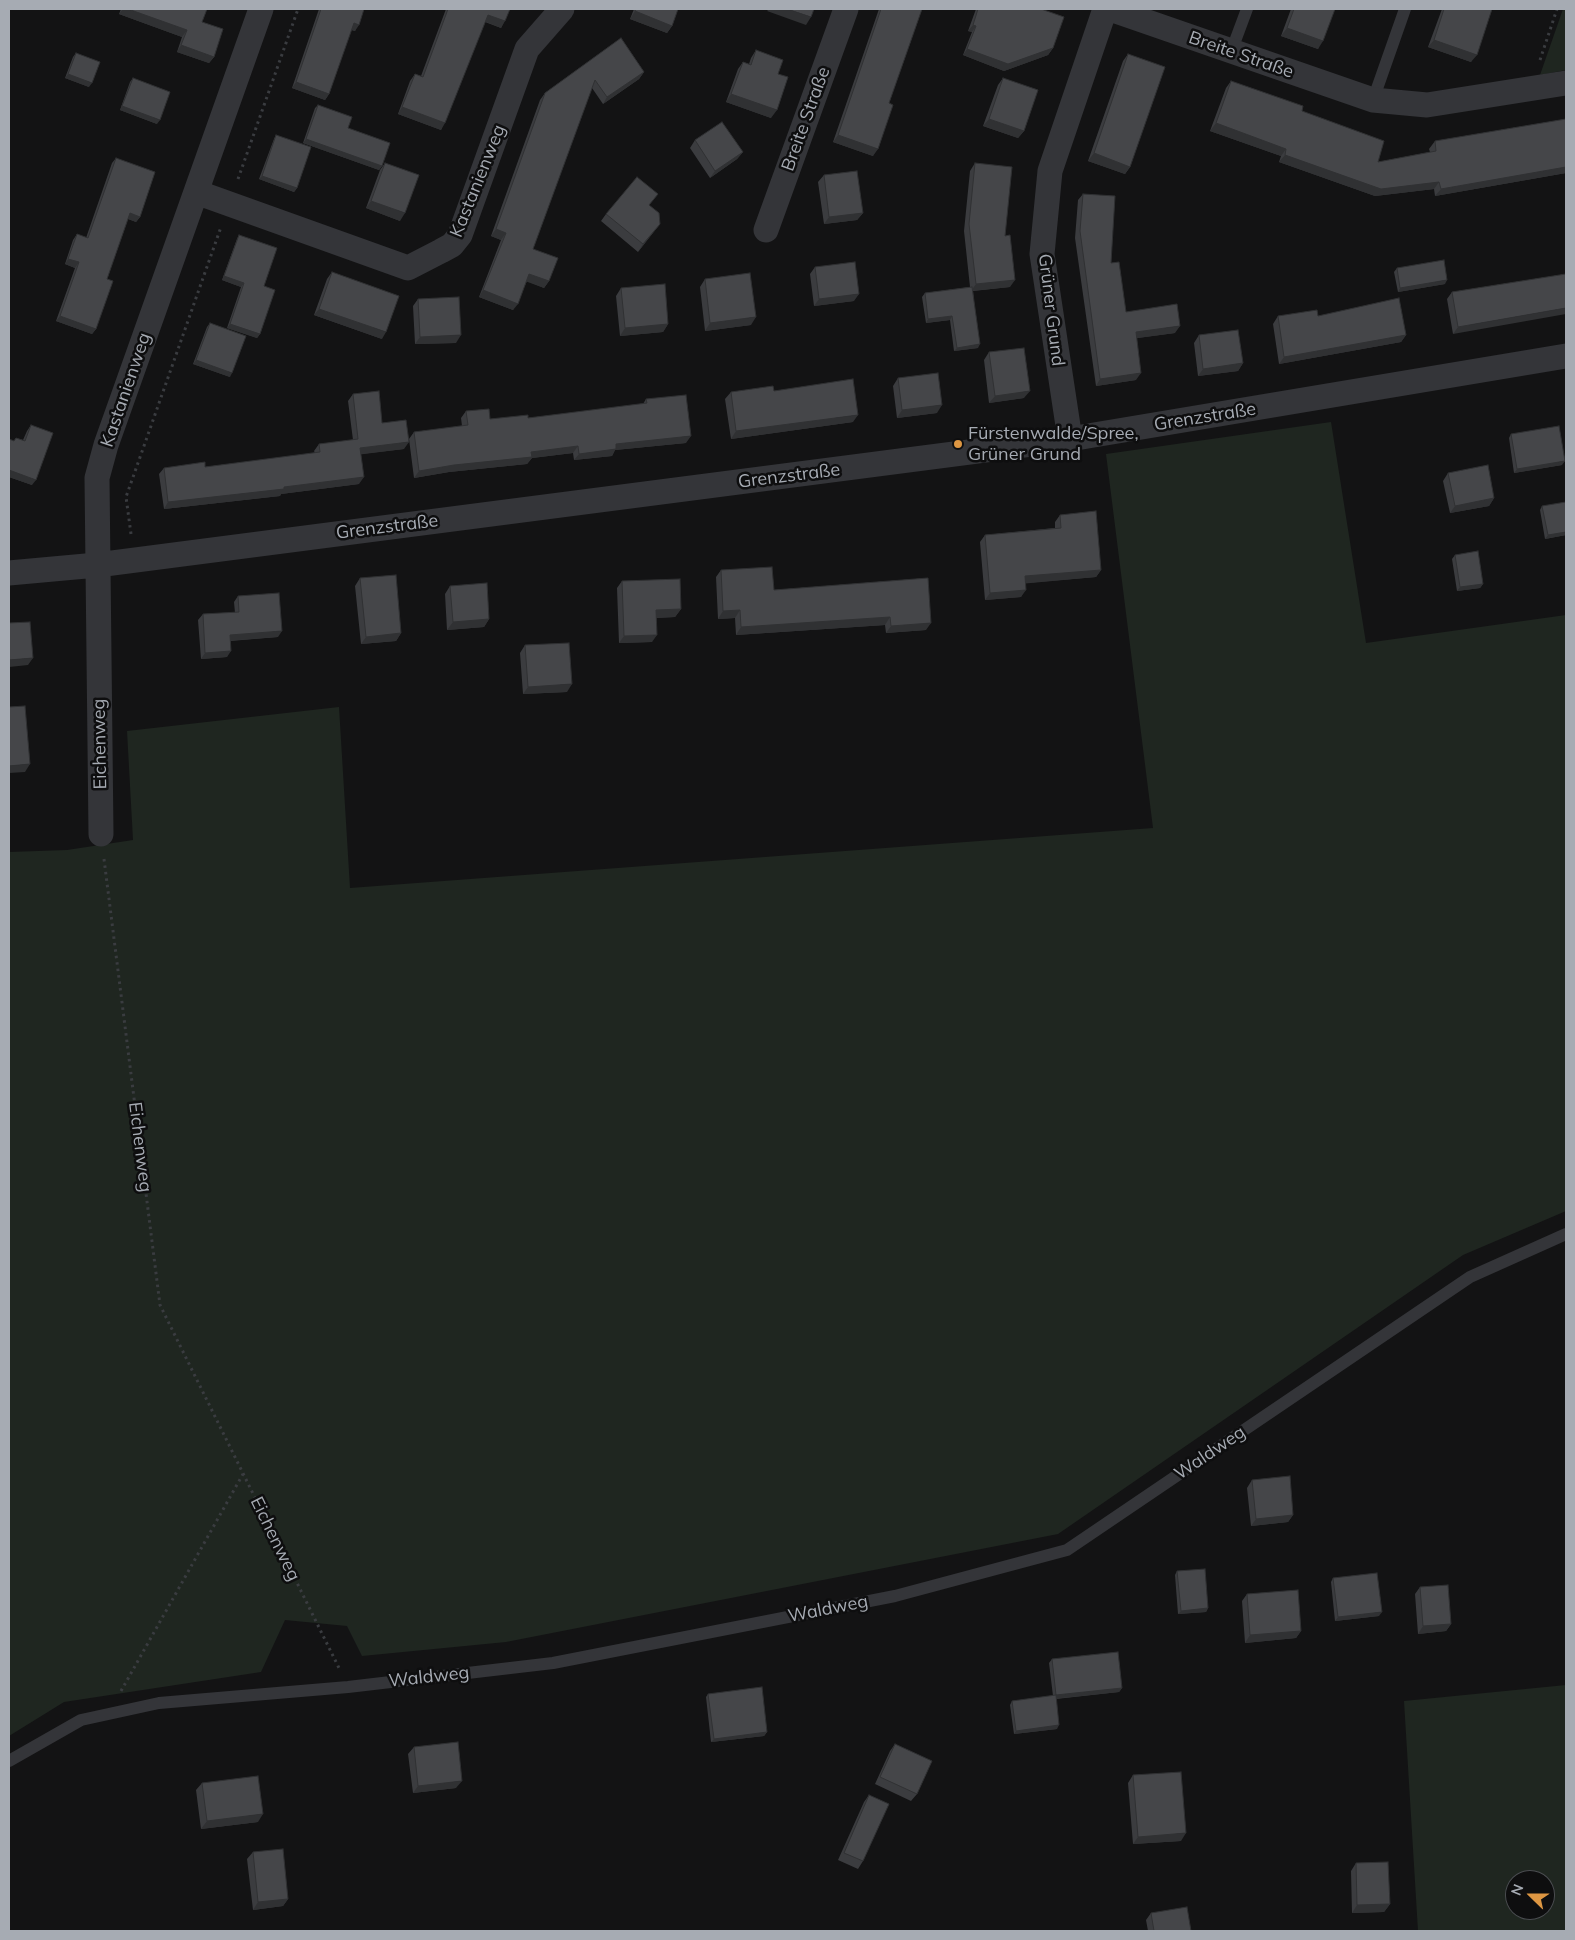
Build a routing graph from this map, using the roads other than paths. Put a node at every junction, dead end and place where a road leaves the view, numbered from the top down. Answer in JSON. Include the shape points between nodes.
{"nodes":[{"id":1,"x":260,"y":9,"type":"edge"},
{"id":2,"x":562,"y":9,"type":"edge"},
{"id":3,"x":846,"y":9,"type":"edge"},
{"id":4,"x":1105,"y":9,"type":"edge"},
{"id":5,"x":1110,"y":9,"type":"edge"},
{"id":6,"x":1247,"y":9,"type":"edge"},
{"id":7,"x":1405,"y":9,"type":"edge"},
{"id":8,"x":1231,"y":52,"type":"junction"},
{"id":9,"x":1566,"y":83,"type":"edge"},
{"id":10,"x":1373,"y":100,"type":"junction"},
{"id":11,"x":196,"y":192,"type":"junction"},
{"id":12,"x":766,"y":230,"type":"dead end"},
{"id":13,"x":1566,"y":356,"type":"edge"},
{"id":14,"x":1070,"y":439,"type":"junction"},
{"id":15,"x":97,"y":565,"type":"junction"},
{"id":16,"x":9,"y":573,"type":"edge"},
{"id":17,"x":101,"y":834,"type":"road end"},
{"id":18,"x":1566,"y":1234,"type":"edge"},
{"id":19,"x":9,"y":1761,"type":"edge"}],
"edges":[{"from":1,"to":11,"type":"street","name":"Kastanienweg"},
{"from":2,"to":11,"type":"street","name":"Kastanienweg","via":[[528,49],[460,235],[452,245],[408,268]]},
{"from":3,"to":12,"type":"street","name":"Breite Straße"},
{"from":4,"to":14,"type":"street","name":"Grüner Grund","via":[[1050,171],[1042,254]]},
{"from":5,"to":8,"type":"street","name":"Breite Straße"},
{"from":6,"to":8,"type":"lane"},
{"from":7,"to":10,"type":"lane"},
{"from":8,"to":10,"type":"street","name":"Breite Straße"},
{"from":9,"to":10,"type":"street","name":"Breite Straße","via":[[1427,105]]},
{"from":11,"to":15,"type":"street","name":"Kastanienweg","via":[[99,470]]},
{"from":13,"to":14,"type":"street","name":"Grenzstraße"},
{"from":14,"to":15,"type":"street","name":"Grenzstraße"},
{"from":15,"to":16,"type":"street","name":"Grenzstraße"},
{"from":15,"to":17,"type":"street","name":"Eichenweg"},
{"from":18,"to":19,"type":"lane","name":"Waldweg","via":[[1470,1277],[1067,1550],[895,1596],[553,1663],[158,1703],[81,1720]]}]}
